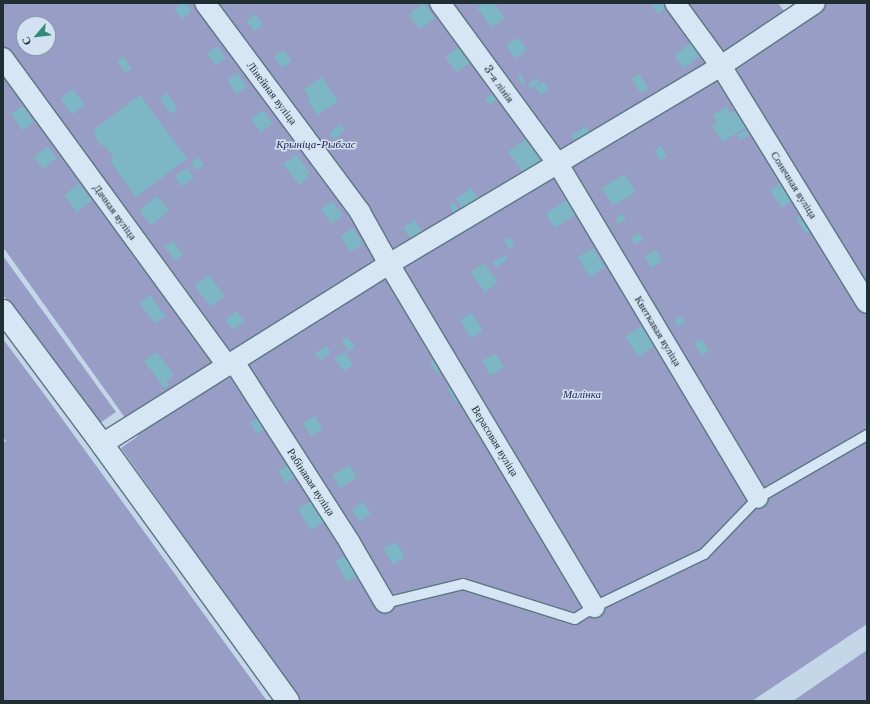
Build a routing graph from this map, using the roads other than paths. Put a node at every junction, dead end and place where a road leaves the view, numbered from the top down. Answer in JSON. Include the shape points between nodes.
{"nodes":[{"id":1,"x":205,"y":3,"type":"edge"},
{"id":2,"x":440,"y":3,"type":"edge"},
{"id":3,"x":675,"y":3,"type":"edge"},
{"id":4,"x":815,"y":3,"type":"edge"},
{"id":5,"x":3,"y":58,"type":"edge"},
{"id":6,"x":717,"y":62,"type":"junction"},
{"id":7,"x":558,"y":164,"type":"junction"},
{"id":8,"x":393,"y":270,"type":"junction"},
{"id":9,"x":867,"y":303,"type":"edge"},
{"id":10,"x":3,"y":311,"type":"edge"},
{"id":11,"x":231,"y":364,"type":"junction"},
{"id":12,"x":867,"y":435,"type":"edge"},
{"id":13,"x":102,"y":444,"type":"junction"},
{"id":14,"x":758,"y":498,"type":"junction"},
{"id":15,"x":385,"y":603,"type":"joint"},
{"id":16,"x":594,"y":607,"type":"junction"},
{"id":17,"x":288,"y":701,"type":"edge"}],
"edges":[{"from":1,"to":8,"type":"street","name":"Лінейная вуліца","via":[[360,212]]},
{"from":2,"to":7,"type":"street","name":"3-я лінія"},
{"from":3,"to":6,"type":"street","name":"Сонечная вуліца"},
{"from":4,"to":6,"type":"street"},
{"from":5,"to":11,"type":"street","name":"Дачная вуліца"},
{"from":6,"to":7,"type":"street"},
{"from":6,"to":9,"type":"street","name":"Сонечная вуліца"},
{"from":7,"to":8,"type":"street"},
{"from":7,"to":14,"type":"street","name":"Кветкавая вуліца"},
{"from":8,"to":11,"type":"street"},
{"from":8,"to":16,"type":"street","name":"Верасовая вуліца"},
{"from":10,"to":13,"type":"street"},
{"from":11,"to":13,"type":"street"},
{"from":11,"to":15,"type":"street","name":"Рабінавая вуліца","via":[[350,543]]},
{"from":12,"to":14,"type":"lane"},
{"from":13,"to":17,"type":"street"},
{"from":14,"to":16,"type":"lane","via":[[704,554]]},
{"from":15,"to":16,"type":"lane","via":[[463,584],[575,619]]}]}
